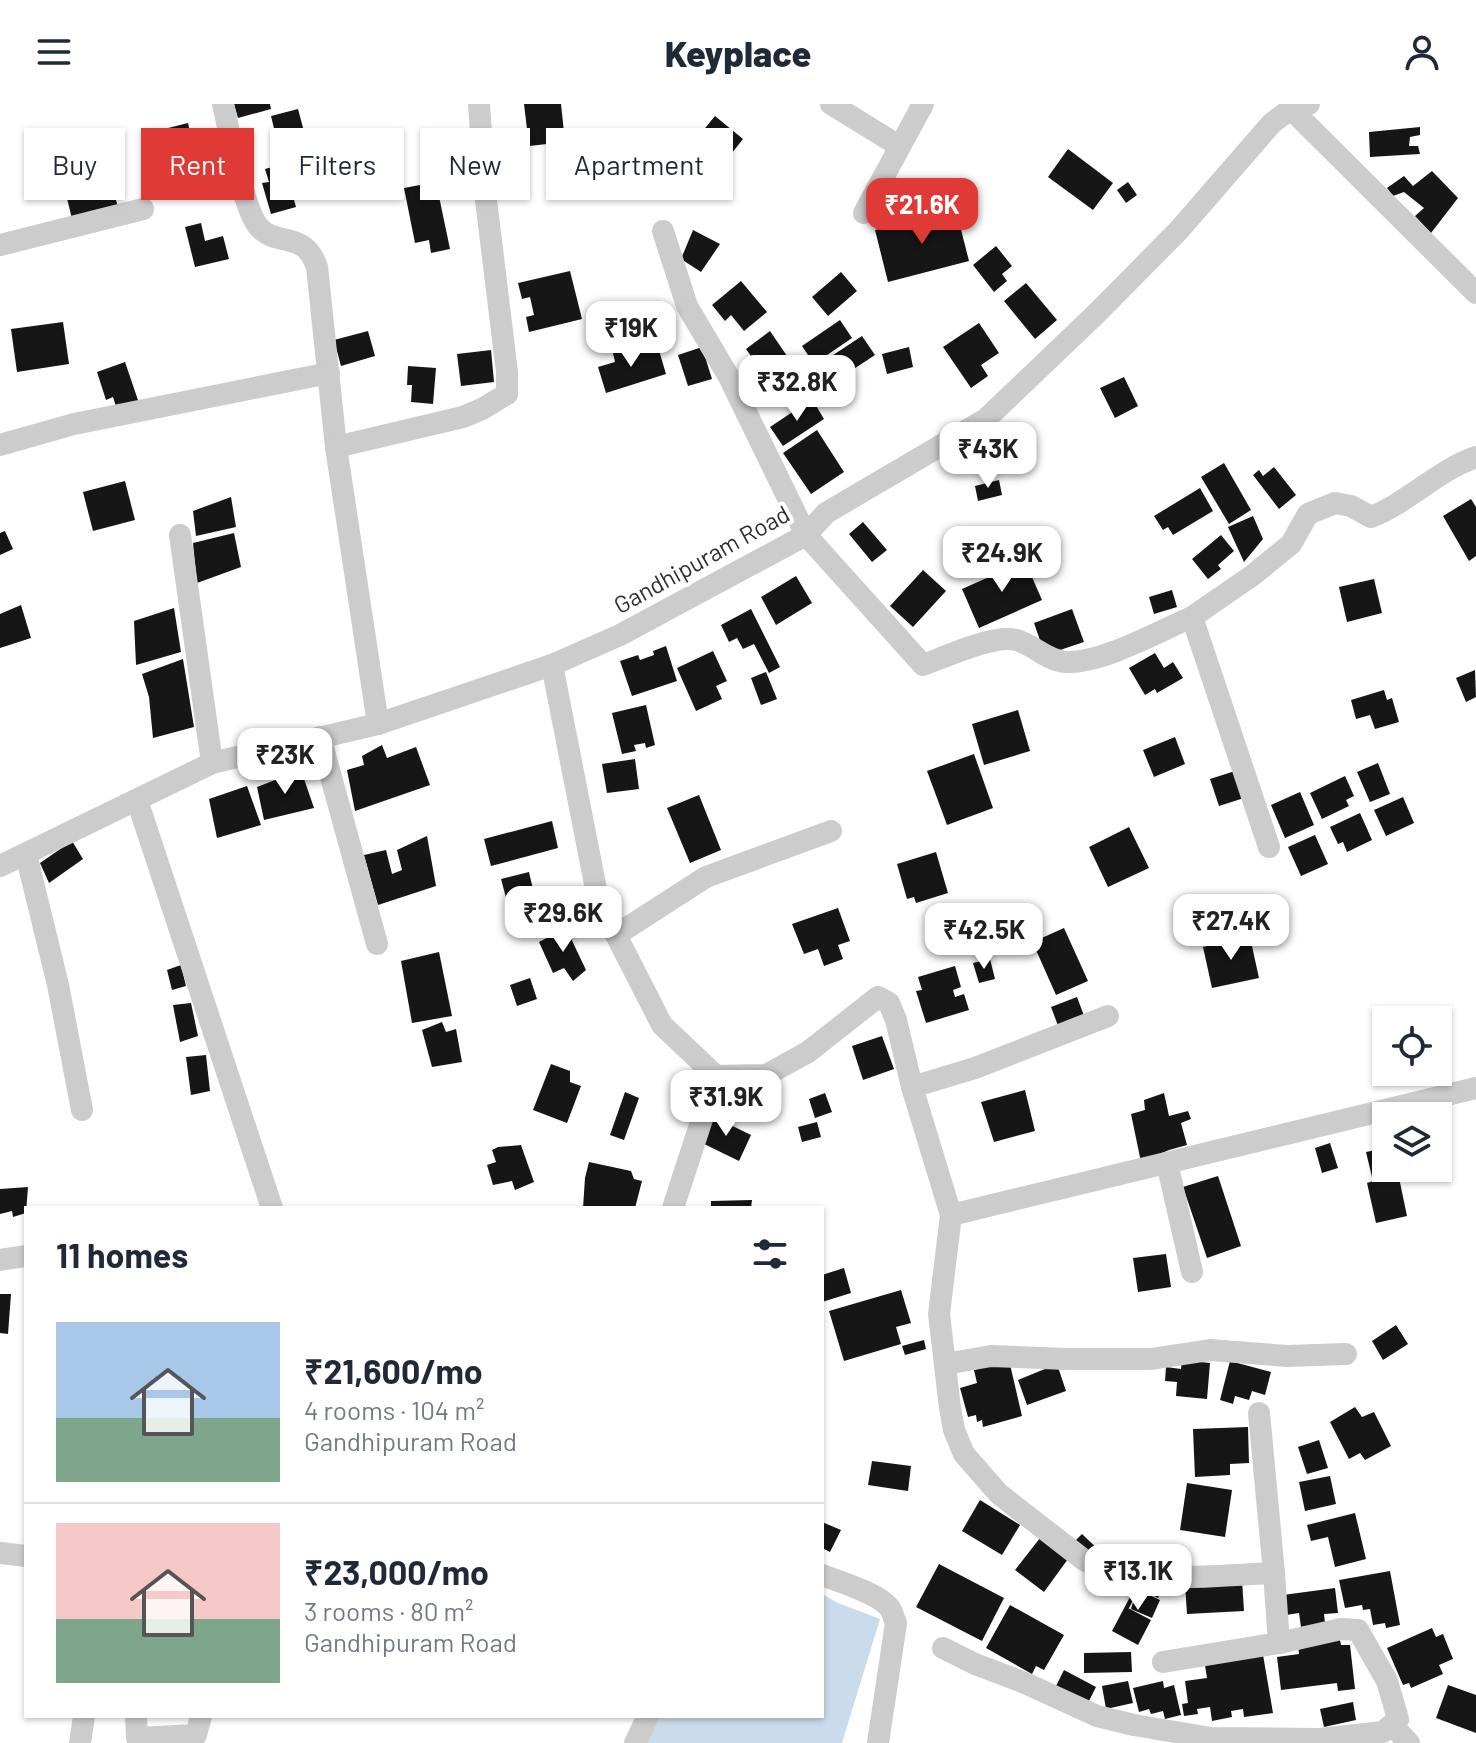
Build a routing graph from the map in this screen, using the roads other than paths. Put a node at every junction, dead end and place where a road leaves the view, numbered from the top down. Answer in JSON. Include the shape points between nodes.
{"nodes":[{"id":1,"x":223,"y":104,"type":"edge"},
{"id":2,"x":479,"y":104,"type":"edge"},
{"id":3,"x":831,"y":104,"type":"edge"},
{"id":4,"x":923,"y":104,"type":"edge"},
{"id":5,"x":1300,"y":106,"type":"edge"},
{"id":6,"x":899,"y":146,"type":"junction"},
{"id":7,"x":143,"y":209,"type":"dead end"},
{"id":8,"x":864,"y":213,"type":"dead end"},
{"id":9,"x":663,"y":231,"type":"dead end"},
{"id":10,"x":0,"y":245,"type":"edge"},
{"id":11,"x":1476,"y":293,"type":"edge"},
{"id":12,"x":329,"y":373,"type":"junction"},
{"id":13,"x":0,"y":445,"type":"edge"},
{"id":14,"x":336,"y":447,"type":"junction"},
{"id":15,"x":1476,"y":457,"type":"edge"},
{"id":16,"x":180,"y":535,"type":"dead end"},
{"id":17,"x":806,"y":535,"type":"junction"},
{"id":18,"x":1192,"y":617,"type":"junction"},
{"id":19,"x":552,"y":665,"type":"junction"},
{"id":20,"x":378,"y":724,"type":"junction"},
{"id":21,"x":320,"y":737,"type":"junction"},
{"id":22,"x":212,"y":763,"type":"junction"},
{"id":23,"x":137,"y":800,"type":"junction"},
{"id":24,"x":831,"y":831,"type":"dead end"},
{"id":25,"x":1269,"y":847,"type":"dead end"},
{"id":26,"x":26,"y":854,"type":"junction"},
{"id":27,"x":0,"y":866,"type":"edge"},
{"id":28,"x":616,"y":935,"type":"junction"},
{"id":29,"x":377,"y":944,"type":"dead end"},
{"id":30,"x":1108,"y":1016,"type":"dead end"},
{"id":31,"x":716,"y":1076,"type":"junction"},
{"id":32,"x":912,"y":1087,"type":"junction"},
{"id":33,"x":1476,"y":1088,"type":"edge"},
{"id":34,"x":82,"y":1110,"type":"dead end"},
{"id":35,"x":1167,"y":1163,"type":"junction"},
{"id":36,"x":271,"y":1206,"type":"edge"},
{"id":37,"x":674,"y":1206,"type":"edge"},
{"id":38,"x":951,"y":1215,"type":"junction"},
{"id":39,"x":24,"y":1256,"type":"edge"},
{"id":40,"x":0,"y":1260,"type":"edge"},
{"id":41,"x":1192,"y":1272,"type":"dead end"},
{"id":42,"x":1346,"y":1354,"type":"dead end"},
{"id":43,"x":945,"y":1364,"type":"junction"},
{"id":44,"x":1259,"y":1413,"type":"dead end"},
{"id":45,"x":0,"y":1553,"type":"edge"},
{"id":46,"x":24,"y":1556,"type":"edge"},
{"id":47,"x":1274,"y":1573,"type":"junction"},
{"id":48,"x":824,"y":1576,"type":"edge"},
{"id":49,"x":1279,"y":1643,"type":"junction"},
{"id":50,"x":943,"y":1648,"type":"dead end"},
{"id":51,"x":1163,"y":1662,"type":"dead end"},
{"id":52,"x":84,"y":1718,"type":"edge"},
{"id":53,"x":136,"y":1718,"type":"edge"},
{"id":54,"x":200,"y":1718,"type":"edge"},
{"id":55,"x":647,"y":1718,"type":"edge"},
{"id":56,"x":1392,"y":1725,"type":"junction"},
{"id":57,"x":80,"y":1743,"type":"edge"},
{"id":58,"x":635,"y":1743,"type":"edge"},
{"id":59,"x":878,"y":1743,"type":"edge"},
{"id":60,"x":1409,"y":1743,"type":"edge"}],
"edges":[{"from":1,"to":12,"type":"street","via":[[258,226],[303,245],[313,255]]},
{"from":2,"to":14,"type":"street","via":[[507,394],[463,417]]},
{"from":3,"to":6,"type":"street"},
{"from":4,"to":6,"type":"street"},
{"from":5,"to":11,"type":"street"},
{"from":5,"to":17,"type":"street","name":"Gandhipuram Road","via":[[1272,123],[1179,230],[986,419],[826,513]]},
{"from":6,"to":8,"type":"street"},
{"from":7,"to":10,"type":"street"},
{"from":9,"to":17,"type":"street","via":[[687,306],[729,377]]},
{"from":12,"to":13,"type":"street","via":[[74,424]]},
{"from":12,"to":14,"type":"street"},
{"from":14,"to":20,"type":"street"},
{"from":15,"to":18,"type":"street","via":[[1371,517],[1335,503],[1308,514],[1291,544]]},
{"from":16,"to":22,"type":"street"},
{"from":17,"to":18,"type":"street","via":[[923,665],[1000,637],[1063,662],[1097,659]]},
{"from":17,"to":19,"type":"street","name":"Gandhipuram Road","via":[[620,635]]},
{"from":18,"to":25,"type":"street"},
{"from":19,"to":20,"type":"street","name":"Gandhipuram Road"},
{"from":19,"to":28,"type":"street","via":[[596,889]]},
{"from":20,"to":21,"type":"street","name":"Gandhipuram Road"},
{"from":21,"to":22,"type":"street","name":"Gandhipuram Road"},
{"from":21,"to":29,"type":"street"},
{"from":22,"to":23,"type":"street","name":"Gandhipuram Road"},
{"from":23,"to":26,"type":"street","name":"Gandhipuram Road"},
{"from":23,"to":36,"type":"street"},
{"from":24,"to":28,"type":"street","via":[[706,877]]},
{"from":26,"to":27,"type":"street","name":"Gandhipuram Road"},
{"from":26,"to":34,"type":"street"},
{"from":28,"to":31,"type":"street","via":[[662,1025]]},
{"from":30,"to":32,"type":"street"},
{"from":31,"to":32,"type":"street","via":[[766,1075],[808,1052],[878,997],[889,1003],[896,1020]]},
{"from":31,"to":37,"type":"street"},
{"from":32,"to":38,"type":"street"},
{"from":33,"to":35,"type":"street"},
{"from":35,"to":38,"type":"street"},
{"from":35,"to":41,"type":"street"},
{"from":38,"to":43,"type":"street","via":[[939,1314]]},
{"from":39,"to":40,"type":"street"},
{"from":42,"to":43,"type":"street","via":[[1210,1350],[1151,1359],[991,1356]]},
{"from":43,"to":47,"type":"street","via":[[954,1430],[964,1454],[999,1494],[1084,1560],[1096,1567],[1167,1577]]},
{"from":44,"to":47,"type":"street"},
{"from":45,"to":46,"type":"street"},
{"from":47,"to":49,"type":"street"},
{"from":48,"to":59,"type":"street","via":[[877,1599],[890,1608],[896,1623]]},
{"from":49,"to":51,"type":"street"},
{"from":49,"to":56,"type":"street","via":[[1358,1630],[1387,1681],[1398,1719]]},
{"from":50,"to":56,"type":"street","via":[[1097,1716],[1134,1725],[1211,1738],[1320,1739],[1383,1732]]},
{"from":52,"to":57,"type":"street"},
{"from":53,"to":54,"type":"street","via":[[137,1738],[196,1735]]},
{"from":55,"to":58,"type":"street"},
{"from":56,"to":60,"type":"street"}]}
